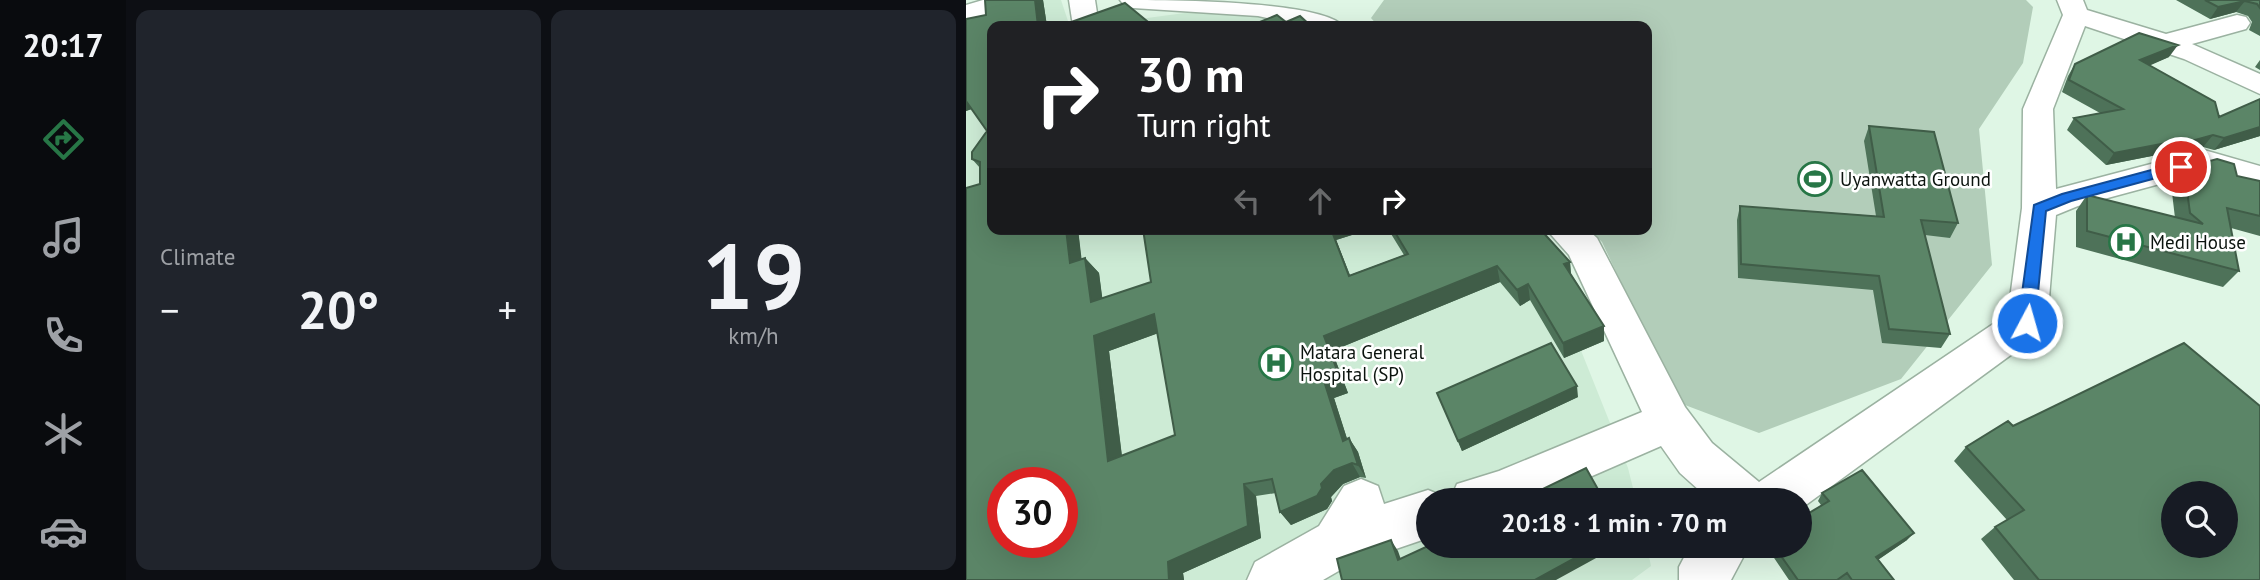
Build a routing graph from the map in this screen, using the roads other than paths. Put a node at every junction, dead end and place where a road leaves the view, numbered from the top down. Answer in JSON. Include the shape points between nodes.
{"nodes":[{"id":1,"x":1010,"y":0,"type":"edge"},
{"id":2,"x":1082,"y":0,"type":"edge"},
{"id":3,"x":1133,"y":0,"type":"edge"},
{"id":4,"x":2073,"y":8,"type":"edge"},
{"id":5,"x":966,"y":13,"type":"edge"},
{"id":6,"x":1085,"y":21,"type":"edge"},
{"id":7,"x":1319,"y":21,"type":"edge"},
{"id":8,"x":2237,"y":23,"type":"dead end"},
{"id":9,"x":2164,"y":43,"type":"junction"},
{"id":10,"x":2260,"y":85,"type":"edge"},
{"id":11,"x":2260,"y":177,"type":"edge"},
{"id":12,"x":2039,"y":208,"type":"junction"},
{"id":13,"x":1571,"y":235,"type":"edge"},
{"id":14,"x":1669,"y":421,"type":"junction"},
{"id":15,"x":1698,"y":479,"type":"edge"},
{"id":16,"x":1513,"y":488,"type":"edge"},
{"id":17,"x":1718,"y":488,"type":"edge"},
{"id":18,"x":1790,"y":488,"type":"edge"},
{"id":19,"x":1361,"y":502,"type":"dead end"},
{"id":20,"x":1416,"y":518,"type":"edge"},
{"id":21,"x":1337,"y":544,"type":"junction"},
{"id":22,"x":1283,"y":577,"type":"edge"}],
"edges":[{"from":1,"to":5,"type":"street"},
{"from":2,"to":6,"type":"street"},
{"from":3,"to":7,"type":"street","via":[[1262,5]]},
{"from":4,"to":9,"type":"street"},
{"from":4,"to":12,"type":"street","via":[[2038,109]]},
{"from":8,"to":9,"type":"street"},
{"from":9,"to":10,"type":"street"},
{"from":11,"to":12,"type":"street","via":[[2204,161]]},
{"from":12,"to":18,"type":"street","via":[[2027,323]]},
{"from":13,"to":14,"type":"street","via":[[1584,247]]},
{"from":14,"to":15,"type":"street"},
{"from":14,"to":16,"type":"street"},
{"from":15,"to":17,"type":"street"},
{"from":19,"to":21,"type":"street"},
{"from":20,"to":21,"type":"street"},
{"from":21,"to":22,"type":"street"}]}
